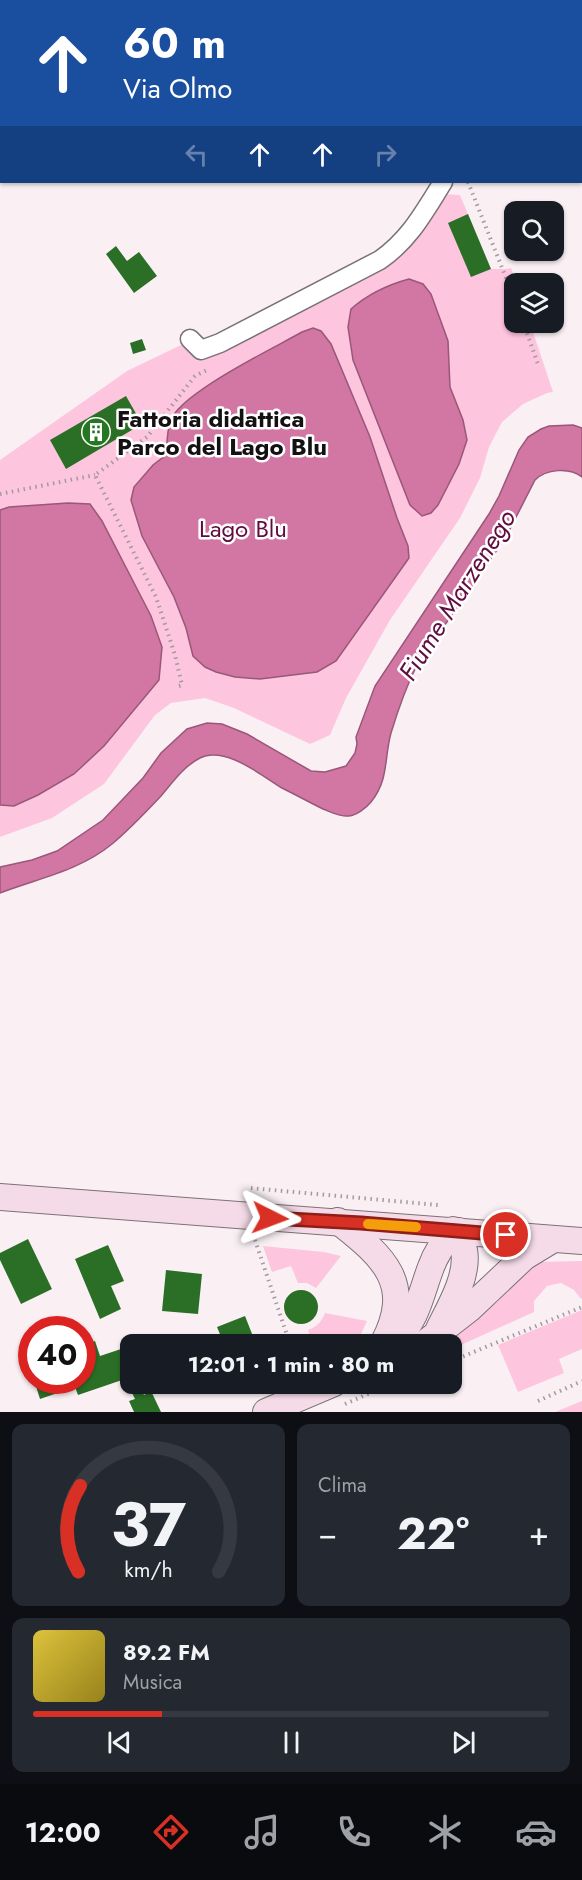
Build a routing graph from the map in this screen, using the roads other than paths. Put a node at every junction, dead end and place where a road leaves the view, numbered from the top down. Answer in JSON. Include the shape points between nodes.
{"nodes":[{"id":1,"x":442,"y":183,"type":"edge"},
{"id":2,"x":190,"y":339,"type":"dead end"},
{"id":3,"x":0,"y":1197,"type":"edge"},
{"id":4,"x":338,"y":1221,"type":"junction"},
{"id":5,"x":456,"y":1231,"type":"junction"},
{"id":6,"x":552,"y":1240,"type":"junction"},
{"id":7,"x":582,"y":1241,"type":"edge"},
{"id":8,"x":389,"y":1334,"type":"edge"},
{"id":9,"x":400,"y":1334,"type":"edge"},
{"id":10,"x":433,"y":1334,"type":"edge"},
{"id":11,"x":438,"y":1334,"type":"edge"},
{"id":12,"x":336,"y":1395,"type":"edge"},
{"id":13,"x":266,"y":1412,"type":"edge"}],
"edges":[{"from":1,"to":2,"type":"street","via":[[414,227],[396,249],[380,260],[220,343],[201,350]]},
{"from":3,"to":4,"type":"street"},
{"from":4,"to":5,"type":"street"},
{"from":4,"to":8,"type":"street","via":[[368,1245],[396,1286],[397,1310]]},
{"from":5,"to":6,"type":"street"},
{"from":5,"to":9,"type":"street","via":[[439,1248],[419,1305]]},
{"from":5,"to":10,"type":"street","via":[[465,1252],[462,1274],[455,1297]]},
{"from":6,"to":7,"type":"street"},
{"from":6,"to":11,"type":"street","via":[[524,1257]]},
{"from":12,"to":13,"type":"street"}]}
